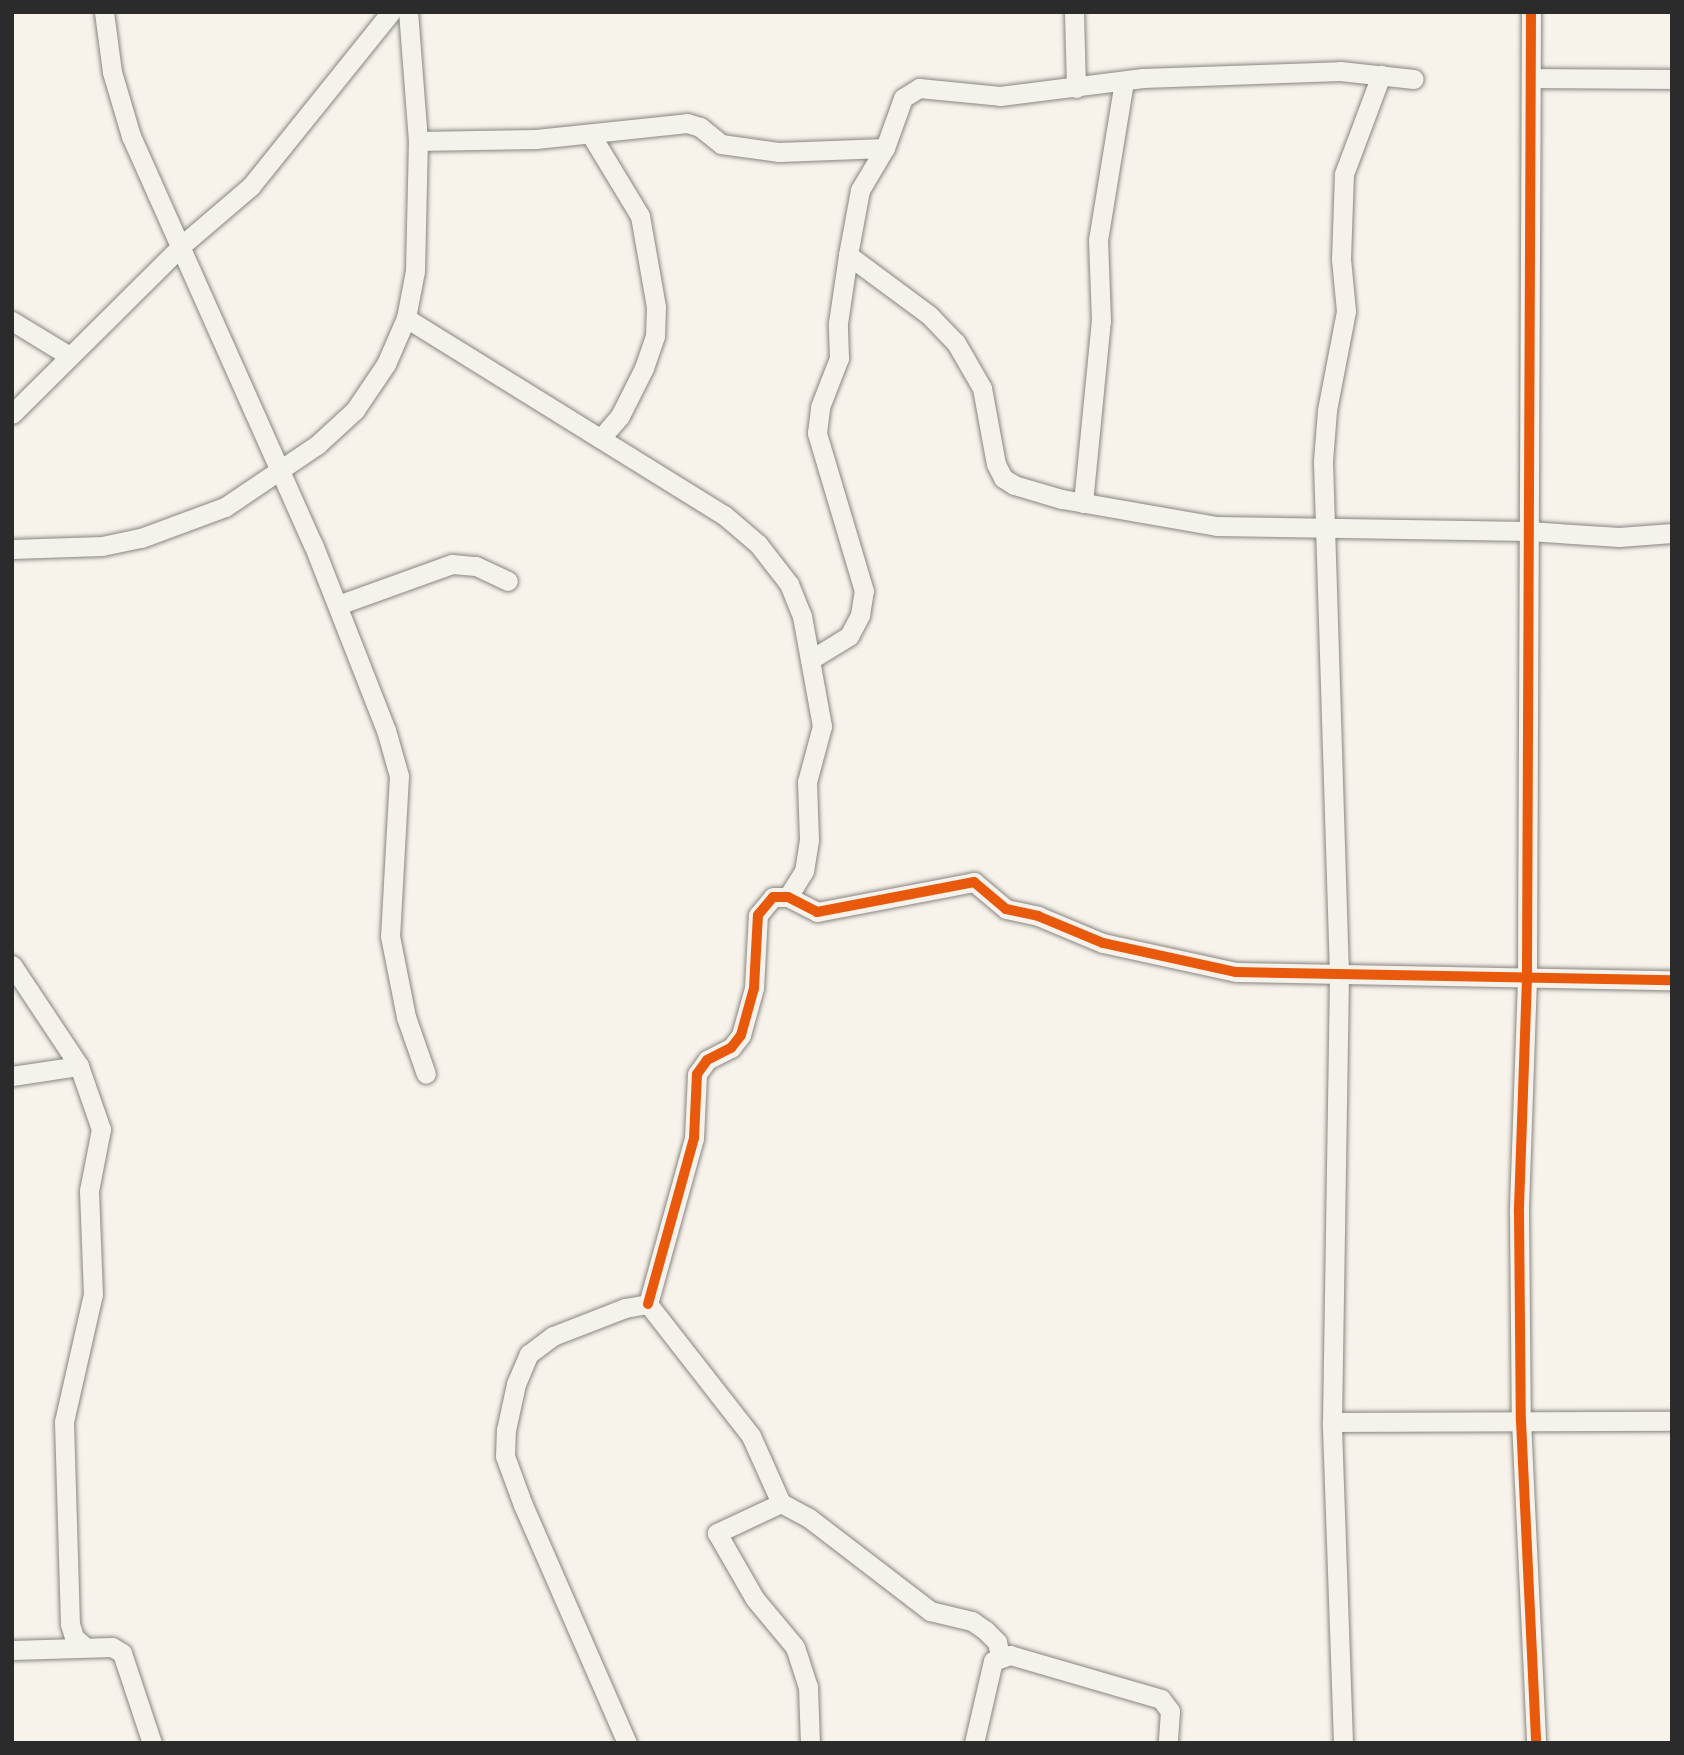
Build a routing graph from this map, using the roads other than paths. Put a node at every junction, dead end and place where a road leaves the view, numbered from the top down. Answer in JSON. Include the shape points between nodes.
{"nodes":[{"id":1,"x":104,"y":12,"type":"edge"},
{"id":2,"x":391,"y":12,"type":"edge"},
{"id":3,"x":408,"y":12,"type":"edge"},
{"id":4,"x":1073,"y":12,"type":"edge"},
{"id":5,"x":1531,"y":12,"type":"edge"},
{"id":6,"x":1381,"y":75,"type":"junction"},
{"id":7,"x":1532,"y":78,"type":"junction"},
{"id":8,"x":1414,"y":79,"type":"dead end"},
{"id":9,"x":1672,"y":79,"type":"edge"},
{"id":10,"x":1124,"y":81,"type":"junction"},
{"id":11,"x":1076,"y":88,"type":"junction"},
{"id":12,"x":592,"y":135,"type":"junction"},
{"id":13,"x":418,"y":141,"type":"junction"},
{"id":14,"x":885,"y":148,"type":"junction"},
{"id":15,"x":182,"y":245,"type":"junction"},
{"id":16,"x":848,"y":256,"type":"junction"},
{"id":17,"x":406,"y":318,"type":"junction"},
{"id":18,"x":12,"y":321,"type":"edge"},
{"id":19,"x":68,"y":355,"type":"junction"},
{"id":20,"x":12,"y":414,"type":"edge"},
{"id":21,"x":600,"y":439,"type":"junction"},
{"id":22,"x":279,"y":471,"type":"junction"},
{"id":23,"x":1083,"y":503,"type":"junction"},
{"id":24,"x":1325,"y":530,"type":"junction"},
{"id":25,"x":1528,"y":531,"type":"junction"},
{"id":26,"x":1672,"y":533,"type":"edge"},
{"id":27,"x":12,"y":549,"type":"edge"},
{"id":28,"x":509,"y":581,"type":"dead end"},
{"id":29,"x":338,"y":605,"type":"junction"},
{"id":30,"x":810,"y":660,"type":"junction"},
{"id":31,"x":788,"y":897,"type":"junction"},
{"id":32,"x":12,"y":965,"type":"edge"},
{"id":33,"x":1339,"y":974,"type":"junction"},
{"id":34,"x":1527,"y":978,"type":"junction"},
{"id":35,"x":1672,"y":980,"type":"edge"},
{"id":36,"x":79,"y":1066,"type":"junction"},
{"id":37,"x":426,"y":1074,"type":"dead end"},
{"id":38,"x":12,"y":1076,"type":"edge"},
{"id":39,"x":648,"y":1304,"type":"junction"},
{"id":40,"x":1521,"y":1421,"type":"junction"},
{"id":41,"x":1672,"y":1421,"type":"edge"},
{"id":42,"x":1332,"y":1422,"type":"junction"},
{"id":43,"x":781,"y":1503,"type":"junction"},
{"id":44,"x":83,"y":1645,"type":"junction"},
{"id":45,"x":12,"y":1650,"type":"edge"},
{"id":46,"x":1000,"y":1656,"type":"junction"},
{"id":47,"x":152,"y":1743,"type":"edge"},
{"id":48,"x":627,"y":1743,"type":"edge"},
{"id":49,"x":810,"y":1743,"type":"edge"},
{"id":50,"x":974,"y":1743,"type":"edge"},
{"id":51,"x":1168,"y":1743,"type":"edge"},
{"id":52,"x":1343,"y":1743,"type":"edge"},
{"id":53,"x":1535,"y":1743,"type":"edge"}],
"edges":[{"from":1,"to":15,"type":"street","via":[[112,72],[131,136]]},
{"from":2,"to":15,"type":"street","via":[[251,186]]},
{"from":3,"to":13,"type":"street"},
{"from":4,"to":11,"type":"street"},
{"from":5,"to":7,"type":"street"},
{"from":6,"to":8,"type":"street"},
{"from":6,"to":10,"type":"street","via":[[1306,72]]},
{"from":6,"to":24,"type":"street","via":[[1344,174],[1341,259],[1346,311],[1327,410]]},
{"from":7,"to":9,"type":"street"},
{"from":7,"to":25,"type":"street"},
{"from":10,"to":11,"type":"street"},
{"from":10,"to":23,"type":"street","via":[[1098,240],[1101,321]]},
{"from":11,"to":14,"type":"street","via":[[1000,96],[909,90]]},
{"from":12,"to":13,"type":"street"},
{"from":12,"to":14,"type":"street","via":[[687,123],[721,144],[779,152]]},
{"from":12,"to":21,"type":"street","via":[[640,216],[656,307],[655,336],[644,368],[620,416]]},
{"from":13,"to":17,"type":"street","via":[[420,231]]},
{"from":14,"to":16,"type":"street","via":[[860,191],[849,226]]},
{"from":15,"to":19,"type":"street"},
{"from":15,"to":22,"type":"street"},
{"from":16,"to":23,"type":"street","via":[[929,315],[956,343],[982,388],[1003,478]]},
{"from":16,"to":30,"type":"street","via":[[838,323],[839,358],[820,407],[817,433],[864,591],[860,615],[849,636]]},
{"from":17,"to":21,"type":"street"},
{"from":17,"to":22,"type":"street","via":[[386,364],[355,410]]},
{"from":18,"to":19,"type":"street"},
{"from":19,"to":20,"type":"street"},
{"from":21,"to":30,"type":"street","via":[[689,491],[758,544],[789,584],[802,616]]},
{"from":22,"to":27,"type":"street","via":[[225,507],[141,538],[103,546]]},
{"from":22,"to":29,"type":"street"},
{"from":23,"to":24,"type":"street","via":[[1217,526]]},
{"from":24,"to":25,"type":"street"},
{"from":24,"to":33,"type":"street"},
{"from":25,"to":26,"type":"street","via":[[1619,537]]},
{"from":25,"to":34,"type":"street"},
{"from":28,"to":29,"type":"street","via":[[476,566],[452,564]]},
{"from":29,"to":37,"type":"street","via":[[399,776],[390,936],[403,1005]]},
{"from":30,"to":31,"type":"street","via":[[822,726],[807,782],[810,840],[804,871]]},
{"from":31,"to":33,"type":"street","via":[[817,912],[974,882],[1006,909],[1038,916],[1103,943],[1236,972]]},
{"from":31,"to":39,"type":"street","via":[[765,902],[758,915],[754,988],[741,1035],[697,1074],[694,1138]]},
{"from":32,"to":36,"type":"street"},
{"from":33,"to":34,"type":"street"},
{"from":33,"to":42,"type":"street"},
{"from":34,"to":35,"type":"street"},
{"from":34,"to":40,"type":"street","via":[[1520,1212]]},
{"from":36,"to":38,"type":"street"},
{"from":36,"to":44,"type":"street","via":[[102,1129],[89,1191],[93,1294],[64,1422],[70,1624]]},
{"from":39,"to":43,"type":"street","via":[[751,1436]]},
{"from":39,"to":48,"type":"street","via":[[625,1308],[553,1336],[529,1354],[516,1384],[506,1430],[505,1457],[527,1516]]},
{"from":40,"to":41,"type":"street"},
{"from":40,"to":42,"type":"street"},
{"from":40,"to":53,"type":"street"},
{"from":42,"to":52,"type":"street"},
{"from":43,"to":46,"type":"street","via":[[809,1518],[924,1607],[972,1621],[985,1630],[997,1643]]},
{"from":43,"to":49,"type":"street","via":[[717,1533],[755,1599],[794,1647],[808,1686]]},
{"from":44,"to":45,"type":"street"},
{"from":44,"to":47,"type":"street","via":[[112,1647],[121,1653]]},
{"from":46,"to":50,"type":"street","via":[[987,1677]]},
{"from":46,"to":51,"type":"street","via":[[1010,1655],[1161,1699],[1170,1711]]}]}
